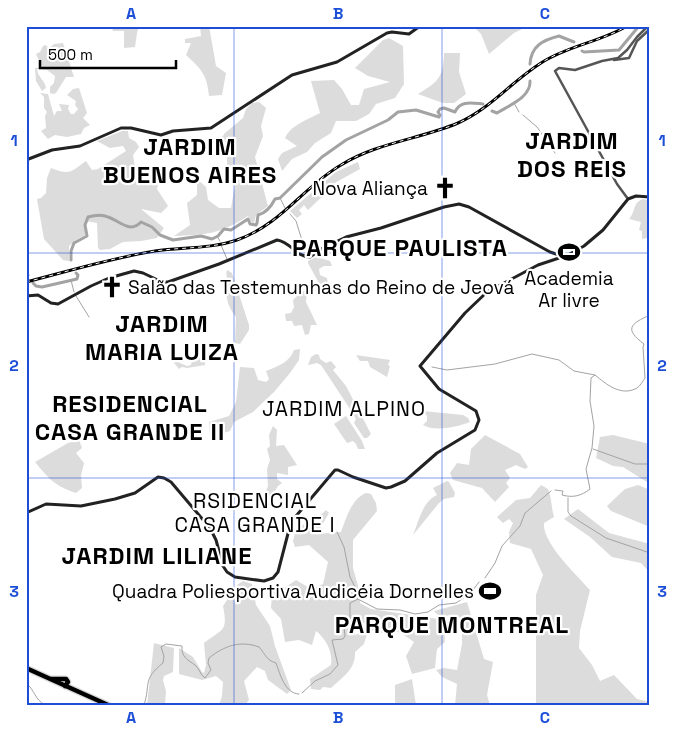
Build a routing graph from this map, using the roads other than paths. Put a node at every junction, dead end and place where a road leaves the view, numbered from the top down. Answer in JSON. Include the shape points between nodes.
{"nodes":[{"id":1,"x":420,"y":26,"type":"edge"},
{"id":2,"x":649,"y":27,"type":"edge"},
{"id":3,"x":627,"y":50,"type":"junction"},
{"id":4,"x":632,"y":52,"type":"junction"},
{"id":5,"x":625,"y":59,"type":"junction"},
{"id":6,"x":610,"y":60,"type":"junction"},
{"id":7,"x":26,"y":160,"type":"edge"},
{"id":8,"x":650,"y":197,"type":"edge"},
{"id":9,"x":628,"y":199,"type":"junction"},
{"id":10,"x":550,"y":252,"type":"junction"},
{"id":11,"x":562,"y":256,"type":"junction"},
{"id":12,"x":551,"y":259,"type":"junction"},
{"id":13,"x":26,"y":296,"type":"edge"},
{"id":14,"x":26,"y":513,"type":"edge"},
{"id":15,"x":26,"y":668,"type":"edge"},
{"id":16,"x":108,"y":705,"type":"edge"}],
"edges":[{"from":1,"to":7,"type":"main road","via":[[409,34],[387,33],[337,62],[292,75],[210,128],[161,135],[121,128],[80,146],[54,149]]},
{"from":2,"to":3,"type":"street"},
{"from":2,"to":4,"type":"street"},
{"from":3,"to":4,"type":"street"},
{"from":3,"to":5,"type":"street"},
{"from":3,"to":6,"type":"street"},
{"from":4,"to":5,"type":"street"},
{"from":5,"to":6,"type":"street"},
{"from":6,"to":9,"type":"street","via":[[575,70],[556,70]]},
{"from":8,"to":9,"type":"main road"},
{"from":9,"to":11,"type":"main road","via":[[598,236]]},
{"from":10,"to":11,"type":"main road"},
{"from":10,"to":12,"type":"main road"},
{"from":10,"to":13,"type":"main road","via":[[469,207],[451,204],[346,237],[310,257],[277,240],[168,282],[134,271],[108,278],[58,304],[38,295]]},
{"from":11,"to":12,"type":"main road"},
{"from":12,"to":14,"type":"main road","via":[[487,292],[421,365],[439,389],[476,411],[478,426],[395,486],[386,488],[336,470],[291,522],[278,572],[273,578],[235,577],[227,572],[210,528],[164,478],[154,479],[134,493],[115,500],[81,506],[46,504]]},
{"from":15,"to":16,"type":"main road","via":[[50,679],[65,679],[66,684],[79,692]]}]}
